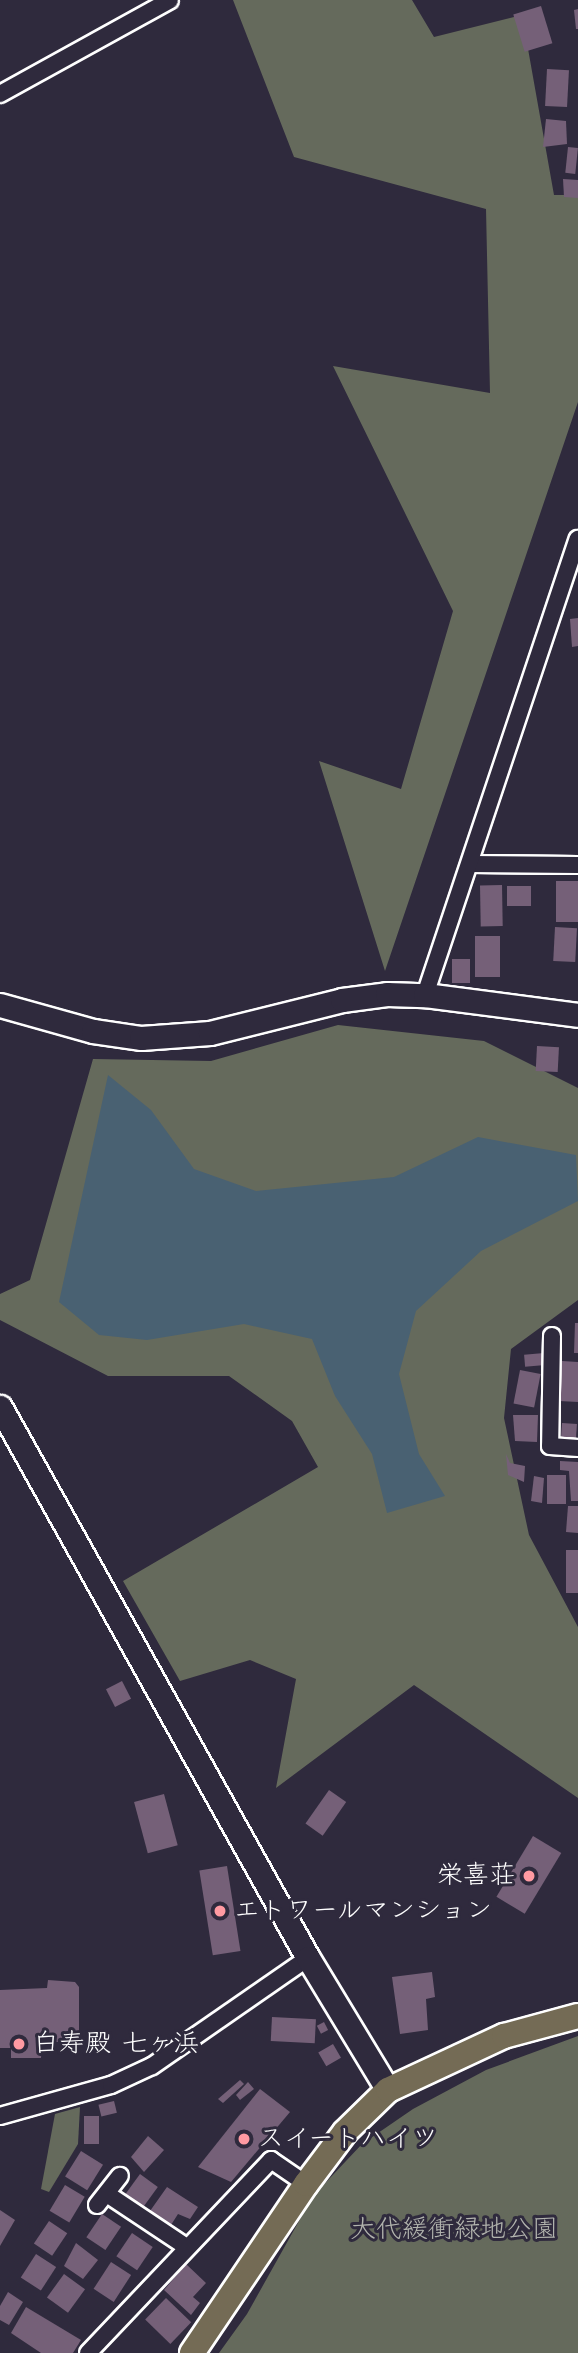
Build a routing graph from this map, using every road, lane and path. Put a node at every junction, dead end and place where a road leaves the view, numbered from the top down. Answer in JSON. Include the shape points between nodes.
{"nodes":[{"id":1,"x":170,"y":0,"type":"edge"},
{"id":2,"x":0,"y":94,"type":"edge"},
{"id":3,"x":578,"y":539,"type":"edge"},
{"id":4,"x":571,"y":583,"type":"edge"},
{"id":5,"x":471,"y":864,"type":"junction"},
{"id":6,"x":578,"y":865,"type":"edge"},
{"id":7,"x":425,"y":995,"type":"junction"},
{"id":8,"x":0,"y":1005,"type":"edge"},
{"id":9,"x":578,"y":1015,"type":"edge"},
{"id":10,"x":552,"y":1336,"type":"dead end"},
{"id":11,"x":0,"y":1408,"type":"edge"},
{"id":12,"x":578,"y":1448,"type":"edge"},
{"id":13,"x":308,"y":1958,"type":"junction"},
{"id":14,"x":578,"y":2016,"type":"edge"},
{"id":15,"x":388,"y":2090,"type":"junction"},
{"id":16,"x":0,"y":2116,"type":"edge"},
{"id":17,"x":120,"y":2176,"type":"dead end"},
{"id":18,"x":306,"y":2184,"type":"junction"},
{"id":19,"x":186,"y":2246,"type":"junction"},
{"id":20,"x":88,"y":2353,"type":"edge"},
{"id":21,"x":192,"y":2353,"type":"edge"}],
"edges":[{"from":1,"to":2,"type":"street"},
{"from":3,"to":4,"type":"street"},
{"from":4,"to":5,"type":"street"},
{"from":5,"to":6,"type":"street"},
{"from":5,"to":7,"type":"street"},
{"from":7,"to":8,"type":"street","via":[[342,1000],[174,1038],[93,1031]]},
{"from":7,"to":9,"type":"street"},
{"from":10,"to":12,"type":"street","via":[[550,1446]]},
{"from":11,"to":13,"type":"street"},
{"from":13,"to":15,"type":"street"},
{"from":13,"to":16,"type":"street","via":[[152,2066],[111,2085]]},
{"from":14,"to":15,"type":"main road","via":[[504,2036]]},
{"from":15,"to":18,"type":"main road","via":[[345,2132]]},
{"from":17,"to":19,"type":"street","via":[[102,2199]]},
{"from":18,"to":19,"type":"street","via":[[271,2160]]},
{"from":18,"to":21,"type":"main road"},
{"from":19,"to":20,"type":"street"}]}
